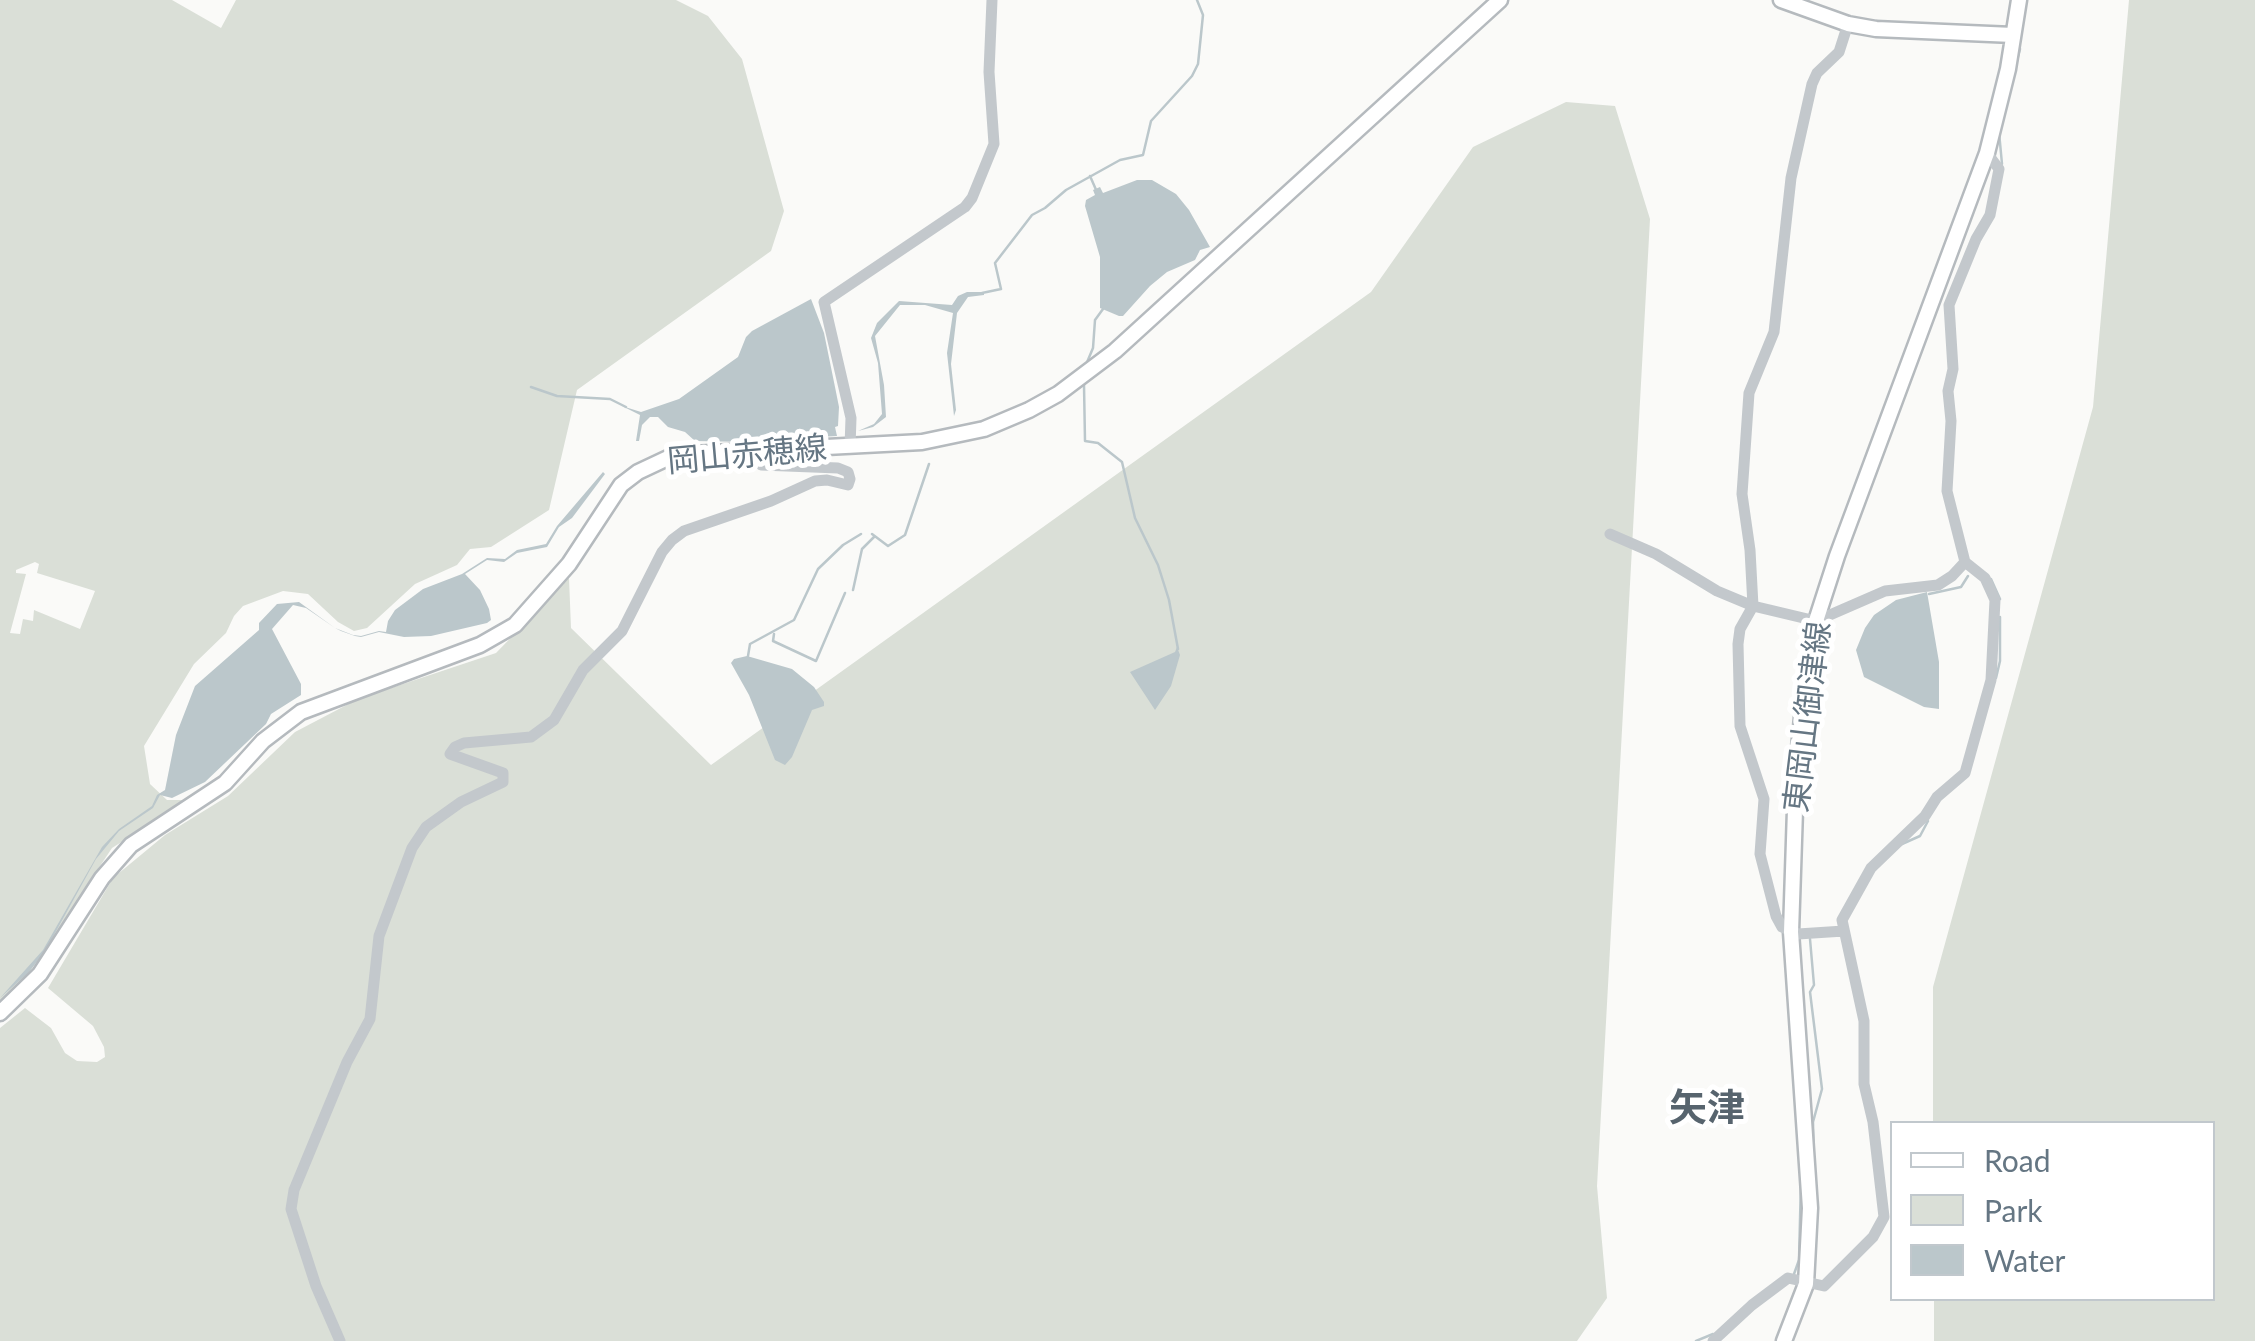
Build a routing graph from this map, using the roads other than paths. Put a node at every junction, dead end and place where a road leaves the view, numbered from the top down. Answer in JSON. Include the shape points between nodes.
{"nodes":[{"id":1,"x":992,"y":0,"type":"edge"},
{"id":2,"x":1500,"y":0,"type":"edge"},
{"id":3,"x":1782,"y":0,"type":"edge"},
{"id":4,"x":2019,"y":0,"type":"edge"},
{"id":5,"x":1848,"y":24,"type":"junction"},
{"id":6,"x":2014,"y":35,"type":"junction"},
{"id":7,"x":1987,"y":153,"type":"junction"},
{"id":8,"x":850,"y":447,"type":"junction"},
{"id":9,"x":752,"y":453,"type":"junction"},
{"id":10,"x":1610,"y":534,"type":"dead end"},
{"id":11,"x":1965,"y":562,"type":"junction"},
{"id":12,"x":1753,"y":606,"type":"junction"},
{"id":13,"x":1816,"y":620,"type":"junction"},
{"id":14,"x":1843,"y":926,"type":"junction"},
{"id":15,"x":1791,"y":932,"type":"junction"},
{"id":16,"x":0,"y":1013,"type":"edge"},
{"id":17,"x":1806,"y":1284,"type":"junction"},
{"id":18,"x":340,"y":1341,"type":"edge"},
{"id":19,"x":1713,"y":1341,"type":"edge"},
{"id":20,"x":1784,"y":1341,"type":"edge"}],
"edges":[{"from":1,"to":8,"type":"street","via":[[994,144],[972,198],[824,302],[851,418]]},
{"from":2,"to":8,"type":"main road","name":"岡山赤穂線","via":[[1115,351],[1058,394],[984,428],[922,442]]},
{"from":3,"to":5,"type":"main road"},
{"from":4,"to":6,"type":"main road","name":"東岡山御津線"},
{"from":5,"to":6,"type":"main road"},
{"from":5,"to":12,"type":"street","via":[[1839,52],[1812,84],[1792,178],[1774,332],[1749,393],[1742,494]]},
{"from":6,"to":7,"type":"main road","name":"東岡山御津線"},
{"from":7,"to":11,"type":"street","via":[[1999,169],[1990,215],[1948,316],[1953,369],[1947,491]]},
{"from":7,"to":13,"type":"main road","name":"東岡山御津線"},
{"from":8,"to":9,"type":"main road","name":"岡山赤穂線"},
{"from":9,"to":16,"type":"main road","name":"岡山赤穂線","via":[[654,462],[621,485],[569,564],[515,625],[480,645],[325,701],[282,725],[225,783],[113,862],[52,959]]},
{"from":9,"to":18,"type":"street","via":[[762,464],[838,468],[850,479],[848,485],[814,481],[672,540],[622,631],[583,670],[540,734],[464,743],[450,754],[502,773],[503,782],[426,826],[412,848],[379,936],[370,1019],[294,1190],[292,1208]]},
{"from":10,"to":12,"type":"street"},
{"from":11,"to":13,"type":"street","via":[[1938,585],[1885,591]]},
{"from":11,"to":14,"type":"street","via":[[1985,578],[1995,600],[1993,667],[1968,766],[1872,868]]},
{"from":12,"to":13,"type":"street"},
{"from":12,"to":15,"type":"street","via":[[1740,629],[1740,726],[1764,799],[1760,854],[1776,916]]},
{"from":13,"to":15,"type":"main road","name":"東岡山御津線","via":[[1796,779]]},
{"from":14,"to":15,"type":"street"},
{"from":14,"to":17,"type":"street","via":[[1864,1021],[1864,1084],[1885,1211],[1873,1237],[1824,1286]]},
{"from":15,"to":17,"type":"main road","name":"東岡山御津線","via":[[1810,1208]]},
{"from":17,"to":19,"type":"street","via":[[1788,1278]]},
{"from":17,"to":20,"type":"main road","name":"東岡山御津線"}]}
